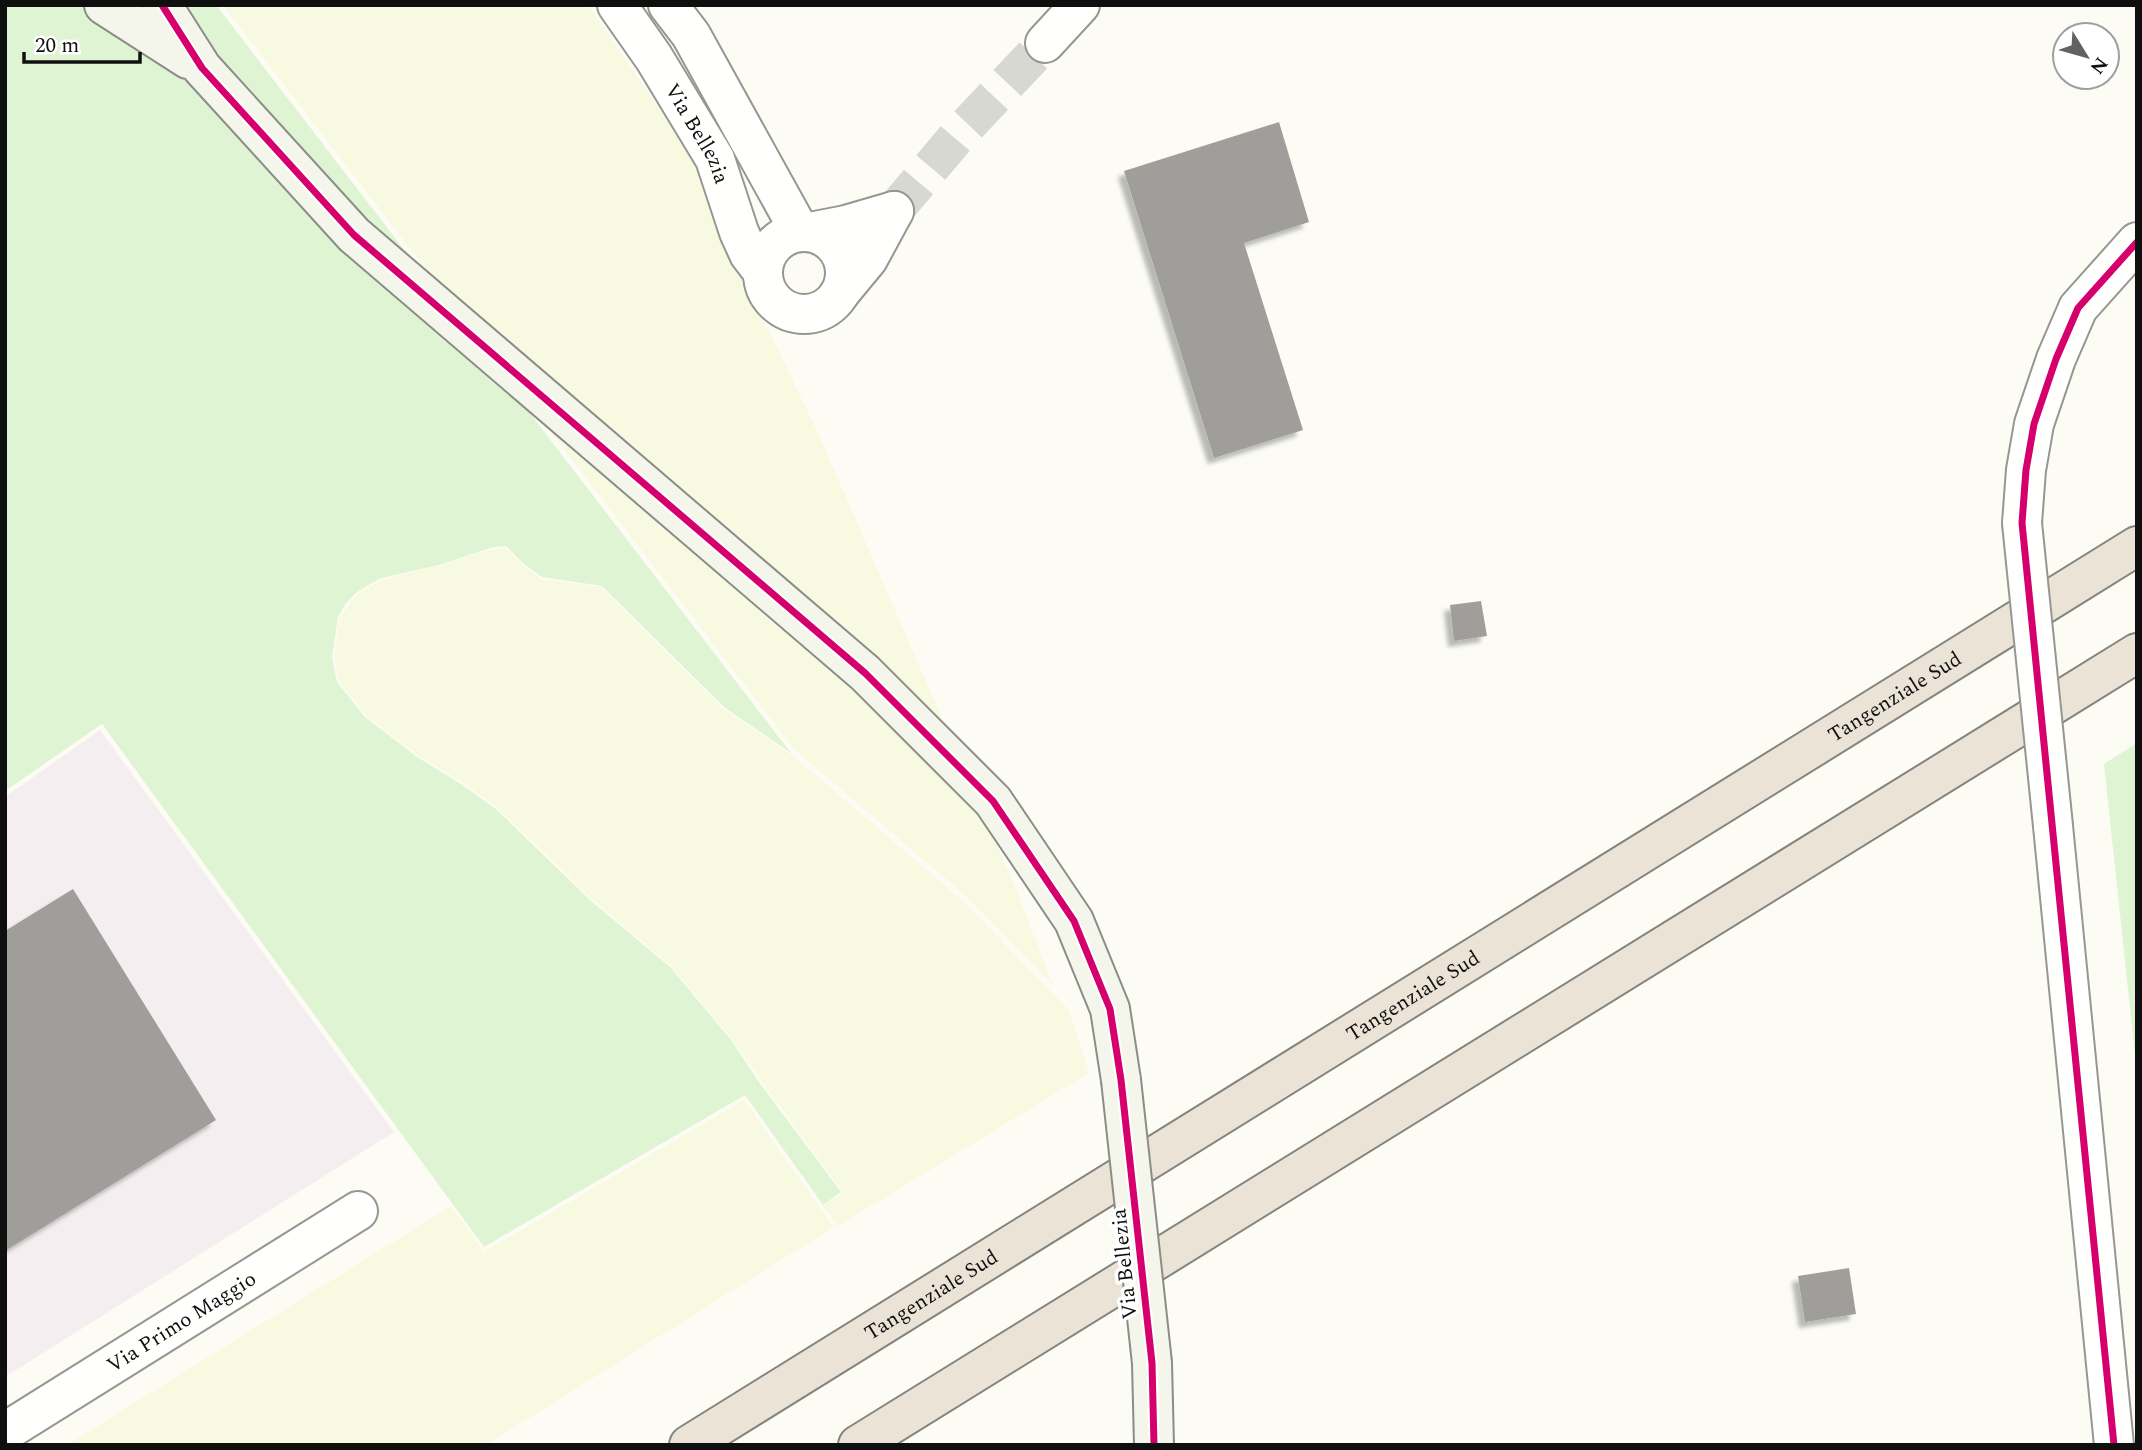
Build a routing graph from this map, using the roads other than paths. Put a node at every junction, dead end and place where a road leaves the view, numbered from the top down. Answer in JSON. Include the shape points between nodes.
{"nodes":[{"id":1,"x":104,"y":5,"type":"edge"},
{"id":2,"x":162,"y":5,"type":"edge"},
{"id":3,"x":617,"y":5,"type":"edge"},
{"id":4,"x":668,"y":5,"type":"edge"},
{"id":5,"x":1080,"y":5,"type":"edge"},
{"id":6,"x":1045,"y":43,"type":"tunnel mouth"},
{"id":7,"x":202,"y":68,"type":"junction"},
{"id":8,"x":805,"y":232,"type":"junction"},
{"id":9,"x":2137,"y":242,"type":"edge"},
{"id":10,"x":762,"y":271,"type":"junction"},
{"id":11,"x":839,"y":294,"type":"junction"},
{"id":12,"x":2137,"y":546,"type":"edge"},
{"id":13,"x":2137,"y":653,"type":"edge"},
{"id":14,"x":358,"y":1210,"type":"dead end"},
{"id":15,"x":5,"y":1432,"type":"edge"},
{"id":16,"x":689,"y":1445,"type":"edge"},
{"id":17,"x":858,"y":1445,"type":"edge"},
{"id":18,"x":1154,"y":1445,"type":"edge"},
{"id":19,"x":2114,"y":1445,"type":"edge"}],
"edges":[{"from":1,"to":7,"type":"street"},
{"from":2,"to":7,"type":"street"},
{"from":3,"to":10,"type":"street","name":"Via Bellezia","via":[[715,159],[739,232]]},
{"from":4,"to":8,"type":"street","name":"Via Bellezia","via":[[691,35]]},
{"from":5,"to":6,"type":"street"},
{"from":7,"to":18,"type":"street","name":"Via Bellezia","bridge":true,"via":[[354,235],[865,673],[993,802],[1074,921],[1110,1009],[1152,1363]]},
{"from":8,"to":10,"type":"street","name":"Via Bellezia","via":[[783,237],[772,246]]},
{"from":8,"to":11,"type":"street","name":"Via Bellezia","via":[[823,236],[841,256],[845,268]]},
{"from":8,"to":11,"type":"street","name":"Via Bellezia","via":[[894,211],[868,259]]},
{"from":9,"to":19,"type":"street","bridge":true,"via":[[2078,308],[2056,359],[2034,424],[2022,523]]},
{"from":10,"to":11,"type":"street","name":"Via Bellezia","via":[[770,297],[791,312],[818,312]]},
{"from":12,"to":16,"type":"highway","name":"Tangenziale Sud"},
{"from":13,"to":17,"type":"highway"},
{"from":14,"to":15,"type":"street","name":"Via Primo Maggio"}]}
